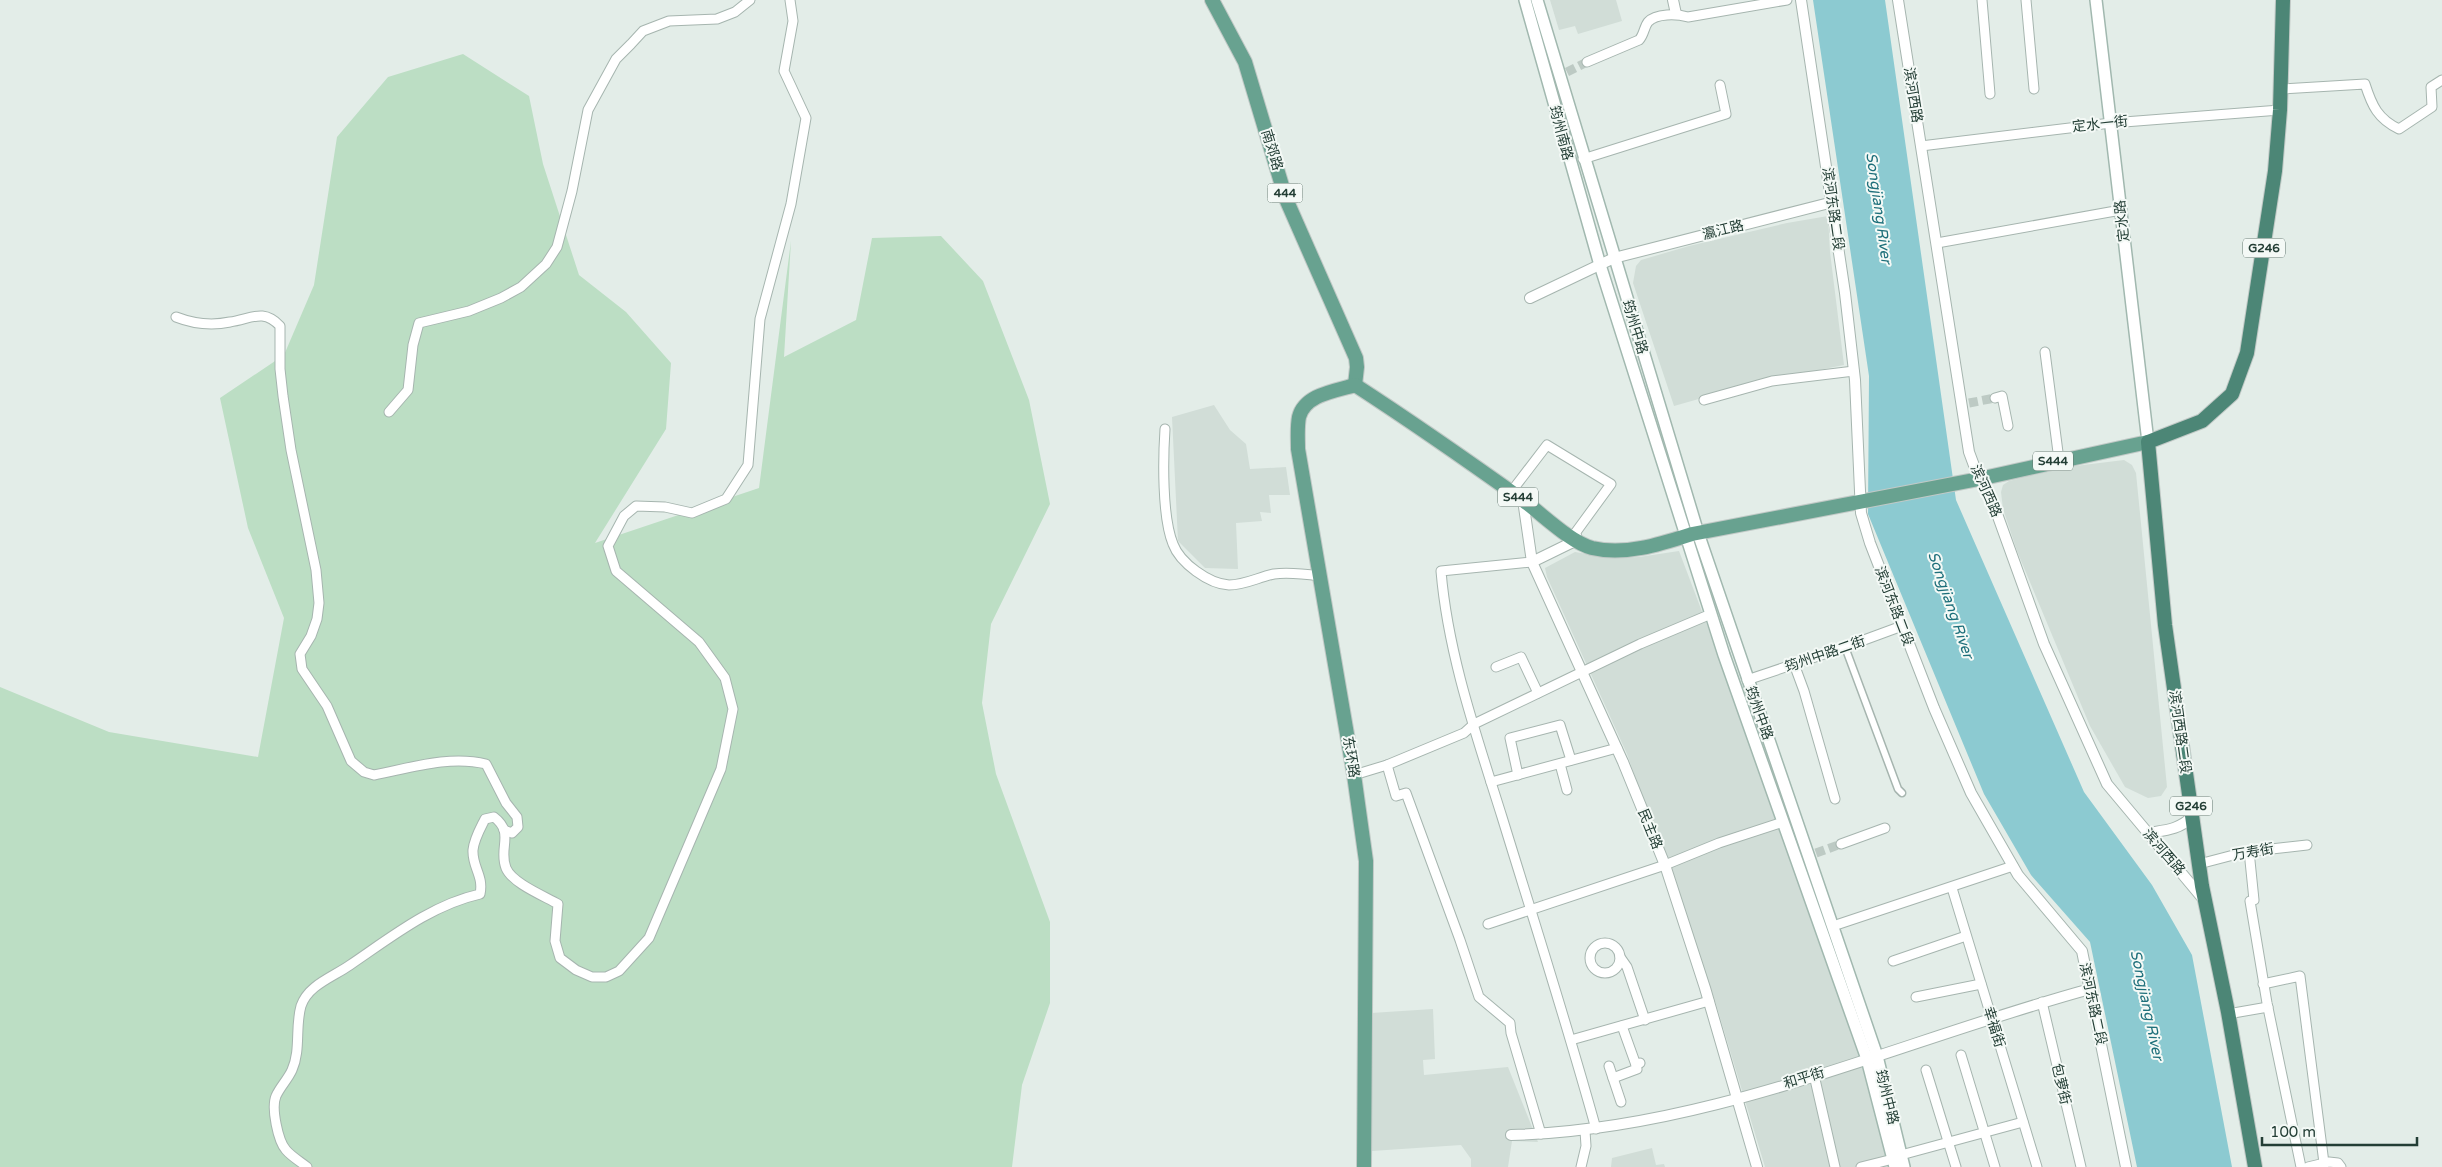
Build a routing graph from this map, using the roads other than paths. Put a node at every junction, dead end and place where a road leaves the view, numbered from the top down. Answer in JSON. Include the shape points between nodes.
{"nodes":[{"id":1,"x":750,"y":0,"type":"edge"},
{"id":2,"x":790,"y":0,"type":"edge"},
{"id":3,"x":1212,"y":0,"type":"edge"},
{"id":4,"x":1525,"y":0,"type":"edge"},
{"id":5,"x":1537,"y":0,"type":"edge"},
{"id":6,"x":1673,"y":0,"type":"edge"},
{"id":7,"x":1787,"y":0,"type":"edge"},
{"id":8,"x":1801,"y":0,"type":"edge"},
{"id":9,"x":1898,"y":0,"type":"edge"},
{"id":10,"x":1982,"y":0,"type":"edge"},
{"id":11,"x":2026,"y":0,"type":"edge"},
{"id":12,"x":2096,"y":0,"type":"edge"},
{"id":13,"x":2283,"y":0,"type":"edge"},
{"id":14,"x":1676,"y":14,"type":"junction"},
{"id":15,"x":1587,"y":62,"type":"tunnel mouth"},
{"id":16,"x":2442,"y":80,"type":"edge"},
{"id":17,"x":1720,"y":85,"type":"dead end"},
{"id":18,"x":2034,"y":89,"type":"dead end"},
{"id":19,"x":2280,"y":89,"type":"junction"},
{"id":20,"x":1990,"y":94,"type":"dead end"},
{"id":21,"x":2280,"y":110,"type":"junction"},
{"id":22,"x":2111,"y":122,"type":"junction"},
{"id":23,"x":1921,"y":146,"type":"junction"},
{"id":24,"x":1583,"y":159,"type":"junction"},
{"id":25,"x":1833,"y":202,"type":"junction"},
{"id":26,"x":2121,"y":210,"type":"junction"},
{"id":27,"x":1937,"y":243,"type":"junction"},
{"id":28,"x":1614,"y":258,"type":"junction"},
{"id":29,"x":1600,"y":265,"type":"junction"},
{"id":30,"x":1530,"y":298,"type":"dead end"},
{"id":31,"x":176,"y":317,"type":"dead end"},
{"id":32,"x":2046,"y":352,"type":"dead end"},
{"id":33,"x":1854,"y":371,"type":"junction"},
{"id":34,"x":1355,"y":385,"type":"junction"},
{"id":35,"x":1995,"y":398,"type":"dead end"},
{"id":36,"x":1704,"y":400,"type":"dead end"},
{"id":37,"x":389,"y":412,"type":"dead end"},
{"id":38,"x":2008,"y":426,"type":"dead end"},
{"id":39,"x":1165,"y":429,"type":"dead end"},
{"id":40,"x":2148,"y":442,"type":"junction"},
{"id":41,"x":2059,"y":460,"type":"junction"},
{"id":42,"x":1979,"y":478,"type":"junction"},
{"id":43,"x":1517,"y":496,"type":"junction"},
{"id":44,"x":1859,"y":502,"type":"junction"},
{"id":45,"x":1692,"y":535,"type":"junction"},
{"id":46,"x":1577,"y":540,"type":"junction"},
{"id":47,"x":1532,"y":562,"type":"junction"},
{"id":48,"x":1320,"y":576,"type":"junction"},
{"id":49,"x":1711,"y":614,"type":"junction"},
{"id":50,"x":1902,"y":626,"type":"junction"},
{"id":51,"x":1845,"y":647,"type":"junction"},
{"id":52,"x":1794,"y":664,"type":"junction"},
{"id":53,"x":1496,"y":667,"type":"dead end"},
{"id":54,"x":1582,"y":672,"type":"junction"},
{"id":55,"x":1747,"y":680,"type":"junction"},
{"id":56,"x":1538,"y":693,"type":"junction"},
{"id":57,"x":1474,"y":724,"type":"junction"},
{"id":58,"x":1617,"y":748,"type":"junction"},
{"id":59,"x":1571,"y":760,"type":"junction"},
{"id":60,"x":1560,"y":764,"type":"junction"},
{"id":61,"x":1387,"y":766,"type":"junction"},
{"id":62,"x":1354,"y":775,"type":"junction"},
{"id":63,"x":1518,"y":775,"type":"junction"},
{"id":64,"x":1491,"y":782,"type":"junction"},
{"id":65,"x":1567,"y":790,"type":"dead end"},
{"id":66,"x":1902,"y":793,"type":"dead end"},
{"id":67,"x":1835,"y":799,"type":"dead end"},
{"id":68,"x":2192,"y":818,"type":"junction"},
{"id":69,"x":1783,"y":822,"type":"junction"},
{"id":70,"x":1885,"y":828,"type":"dead end"},
{"id":71,"x":504,"y":830,"type":"junction"},
{"id":72,"x":2148,"y":833,"type":"junction"},
{"id":73,"x":1841,"y":844,"type":"tunnel mouth"},
{"id":74,"x":2307,"y":845,"type":"dead end"},
{"id":75,"x":2249,"y":851,"type":"junction"},
{"id":76,"x":2199,"y":864,"type":"junction"},
{"id":77,"x":1665,"y":865,"type":"junction"},
{"id":78,"x":2013,"y":866,"type":"junction"},
{"id":79,"x":1952,"y":888,"type":"junction"},
{"id":80,"x":2206,"y":902,"type":"junction"},
{"id":81,"x":1531,"y":910,"type":"junction"},
{"id":82,"x":1488,"y":924,"type":"dead end"},
{"id":83,"x":1833,"y":926,"type":"junction"},
{"id":84,"x":1966,"y":936,"type":"junction"},
{"id":85,"x":1620,"y":957,"type":"dead end"},
{"id":86,"x":1892,"y":961,"type":"dead end"},
{"id":87,"x":1981,"y":984,"type":"junction"},
{"id":88,"x":2263,"y":984,"type":"junction"},
{"id":89,"x":2090,"y":988,"type":"junction"},
{"id":90,"x":1916,"y":997,"type":"dead end"},
{"id":91,"x":1709,"y":1001,"type":"junction"},
{"id":92,"x":2042,"y":1002,"type":"junction"},
{"id":93,"x":2268,"y":1008,"type":"junction"},
{"id":94,"x":2228,"y":1014,"type":"junction"},
{"id":95,"x":1991,"y":1017,"type":"junction"},
{"id":96,"x":1644,"y":1020,"type":"junction"},
{"id":97,"x":1622,"y":1026,"type":"junction"},
{"id":98,"x":1571,"y":1040,"type":"junction"},
{"id":99,"x":1961,"y":1055,"type":"dead end"},
{"id":100,"x":1872,"y":1057,"type":"junction"},
{"id":101,"x":1609,"y":1066,"type":"dead end"},
{"id":102,"x":1926,"y":1070,"type":"dead end"},
{"id":103,"x":1814,"y":1075,"type":"junction"},
{"id":104,"x":1613,"y":1078,"type":"junction"},
{"id":105,"x":1737,"y":1098,"type":"junction"},
{"id":106,"x":1621,"y":1102,"type":"dead end"},
{"id":107,"x":2023,"y":1122,"type":"junction"},
{"id":108,"x":1590,"y":1130,"type":"junction"},
{"id":109,"x":1984,"y":1133,"type":"junction"},
{"id":110,"x":1541,"y":1134,"type":"junction"},
{"id":111,"x":1511,"y":1135,"type":"dead end"},
{"id":112,"x":1949,"y":1143,"type":"junction"},
{"id":113,"x":1896,"y":1160,"type":"edge"},
{"id":114,"x":2324,"y":1163,"type":"junction"},
{"id":115,"x":307,"y":1167,"type":"edge"},
{"id":116,"x":1364,"y":1167,"type":"edge"},
{"id":117,"x":1581,"y":1167,"type":"edge"},
{"id":118,"x":1757,"y":1167,"type":"edge"},
{"id":119,"x":1835,"y":1167,"type":"edge"},
{"id":120,"x":1861,"y":1167,"type":"edge"},
{"id":121,"x":1904,"y":1167,"type":"edge"},
{"id":122,"x":1956,"y":1167,"type":"edge"},
{"id":123,"x":1995,"y":1167,"type":"edge"},
{"id":124,"x":2036,"y":1167,"type":"edge"},
{"id":125,"x":2080,"y":1167,"type":"edge"},
{"id":126,"x":2126,"y":1167,"type":"edge"},
{"id":127,"x":2255,"y":1167,"type":"edge"},
{"id":128,"x":2301,"y":1167,"type":"edge"},
{"id":129,"x":2308,"y":1167,"type":"edge"},
{"id":130,"x":2341,"y":1167,"type":"edge"}],
"edges":[{"from":1,"to":37,"type":"street","via":[[735,12],[717,19],[669,21],[643,32],[616,59],[588,110],[557,247],[536,275],[521,287],[485,305],[419,323],[408,390]]},
{"from":2,"to":71,"type":"street","via":[[793,21],[784,72],[806,118],[791,204],[760,319],[748,465],[726,499],[692,513],[665,507],[636,506],[624,516],[608,546],[616,570],[699,642],[725,678],[733,709],[721,769],[650,938],[619,971],[606,977],[592,977],[560,958],[555,941],[558,904],[520,882],[506,869]]},
{"from":3,"to":34,"type":"main road","name":"南郊路","number":"444","via":[[1245,62],[1286,199],[1356,358]]},
{"from":4,"to":29,"type":"main road","name":"筠州南路"},
{"from":5,"to":24,"type":"main road","name":"筠州南路","via":[[1563,74]]},
{"from":6,"to":14,"type":"street"},
{"from":7,"to":14,"type":"street","via":[[1688,16]]},
{"from":8,"to":25,"type":"street","name":"滨河东路二段"},
{"from":9,"to":23,"type":"street","name":"滨河西路"},
{"from":10,"to":20,"type":"street"},
{"from":11,"to":18,"type":"street"},
{"from":12,"to":22,"type":"main road","name":"定水路"},
{"from":13,"to":19,"type":"highway","number":"G246"},
{"from":14,"to":15,"type":"street","via":[[1652,19],[1639,40]]},
{"from":16,"to":19,"type":"street","via":[[2431,87],[2432,107],[2399,129],[2380,118],[2365,84]]},
{"from":17,"to":24,"type":"street","via":[[1726,114]]},
{"from":19,"to":21,"type":"highway","number":"G246"},
{"from":21,"to":22,"type":"street","name":"定水一街"},
{"from":21,"to":40,"type":"highway","number":"G246","via":[[2247,354],[2232,394],[2202,421]]},
{"from":22,"to":23,"type":"street","name":"定水一街"},
{"from":22,"to":26,"type":"main road","name":"定水路"},
{"from":23,"to":27,"type":"street","name":"滨河西路"},
{"from":24,"to":28,"type":"main road","name":"筠州南路"},
{"from":25,"to":28,"type":"street","name":"瀛江路"},
{"from":25,"to":33,"type":"street","name":"滨河东路二段"},
{"from":26,"to":27,"type":"street"},
{"from":26,"to":40,"type":"main road","name":"定水路"},
{"from":27,"to":42,"type":"street","name":"滨河西路","via":[[1965,403],[1969,452]]},
{"from":28,"to":29,"type":"street","name":"瀛江路"},
{"from":28,"to":45,"type":"main road","name":"筠州中路"},
{"from":29,"to":30,"type":"street","name":"瀛江路"},
{"from":29,"to":45,"type":"main road","name":"筠州中路"},
{"from":31,"to":71,"type":"street","via":[[192,323],[211,324],[254,315],[272,317],[280,326],[283,396],[316,570],[319,603],[311,636],[300,654],[302,669],[327,706],[351,761],[364,772],[374,775],[444,761],[470,760],[486,764],[517,817],[518,827],[512,833]]},
{"from":32,"to":41,"type":"street"},
{"from":33,"to":36,"type":"street","via":[[1772,381]]},
{"from":33,"to":44,"type":"street","name":"滨河东路二段"},
{"from":34,"to":43,"type":"main road","number":"S444"},
{"from":34,"to":48,"type":"main road","name":"东环路","via":[[1315,398],[1299,418],[1298,449]]},
{"from":35,"to":38,"type":"street","via":[[2002,396]]},
{"from":39,"to":48,"type":"street","via":[[1163,451],[1168,524],[1173,545],[1204,578],[1226,585],[1274,574]]},
{"from":40,"to":41,"type":"main road","number":"S444"},
{"from":40,"to":68,"type":"highway","name":"滨河西路二段","number":"G246","via":[[2165,625]]},
{"from":41,"to":42,"type":"main road","number":"S444"},
{"from":42,"to":44,"type":"main road","number":"S444"},
{"from":42,"to":72,"type":"street","name":"滨河西路","via":[[1992,500],[2044,644],[2107,784]]},
{"from":43,"to":46,"type":"main road","number":"S444"},
{"from":43,"to":46,"type":"street","via":[[1548,445],[1611,484],[1576,532]]},
{"from":43,"to":47,"type":"street","name":"民主路"},
{"from":44,"to":45,"type":"main road","number":"S444"},
{"from":44,"to":50,"type":"street","name":"滨河东路二段","via":[[1870,543]]},
{"from":45,"to":46,"type":"main road","number":"S444","via":[[1618,551],[1590,547]]},
{"from":45,"to":49,"type":"main road","name":"筠州中路"},
{"from":45,"to":55,"type":"main road","name":"筠州中路"},
{"from":46,"to":47,"type":"street"},
{"from":47,"to":54,"type":"street","name":"民主路"},
{"from":47,"to":57,"type":"street","via":[[1441,572],[1444,614]]},
{"from":48,"to":62,"type":"main road","name":"东环路"},
{"from":49,"to":54,"type":"street"},
{"from":49,"to":69,"type":"main road","name":"筠州中路"},
{"from":50,"to":51,"type":"street","name":"筠州中路二街"},
{"from":50,"to":78,"type":"street","name":"滨河东路二段","via":[[1971,793]]},
{"from":51,"to":52,"type":"street","name":"筠州中路二街"},
{"from":51,"to":66,"type":"street"},
{"from":52,"to":55,"type":"street","name":"筠州中路二街"},
{"from":52,"to":67,"type":"street"},
{"from":53,"to":56,"type":"street","via":[[1521,657]]},
{"from":54,"to":56,"type":"street"},
{"from":54,"to":58,"type":"street","name":"民主路"},
{"from":55,"to":83,"type":"main road","name":"筠州中路","via":[[1813,854]]},
{"from":56,"to":57,"type":"street"},
{"from":57,"to":61,"type":"street","via":[[1464,733]]},
{"from":57,"to":64,"type":"street"},
{"from":58,"to":59,"type":"street"},
{"from":58,"to":77,"type":"street","name":"民主路"},
{"from":59,"to":60,"type":"street"},
{"from":59,"to":63,"type":"street","via":[[1560,725],[1510,738]]},
{"from":60,"to":63,"type":"street"},
{"from":60,"to":65,"type":"street"},
{"from":61,"to":62,"type":"street"},
{"from":61,"to":110,"type":"street","via":[[1396,796],[1406,793],[1479,997],[1510,1023]]},
{"from":62,"to":116,"type":"main road","name":"东环路","via":[[1366,861]]},
{"from":63,"to":64,"type":"street"},
{"from":64,"to":81,"type":"street"},
{"from":68,"to":72,"type":"street","via":[[2182,827]]},
{"from":68,"to":76,"type":"highway","name":"滨河西路二段","number":"G246"},
{"from":69,"to":77,"type":"street"},
{"from":69,"to":100,"type":"main road","name":"筠州中路"},
{"from":70,"to":73,"type":"street"},
{"from":71,"to":115,"type":"street","via":[[494,817],[485,819],[478,833],[473,851],[482,883],[480,894],[428,915],[388,938],[315,986],[302,1005],[296,1059],[275,1098],[274,1121],[285,1149]]},
{"from":72,"to":80,"type":"street","name":"滨河西路"},
{"from":74,"to":75,"type":"street","name":"万寿街"},
{"from":75,"to":76,"type":"street","name":"万寿街"},
{"from":75,"to":88,"type":"street","via":[[2254,900],[2250,901]]},
{"from":76,"to":80,"type":"highway","name":"滨河西路二段","number":"G246"},
{"from":77,"to":81,"type":"street"},
{"from":77,"to":91,"type":"street","name":"民主路"},
{"from":78,"to":79,"type":"street"},
{"from":78,"to":89,"type":"street","name":"滨河东路二段","via":[[2082,951]]},
{"from":79,"to":83,"type":"street"},
{"from":79,"to":84,"type":"street","name":"幸福街"},
{"from":80,"to":94,"type":"highway","name":"滨河西路二段","number":"G246"},
{"from":81,"to":82,"type":"street"},
{"from":81,"to":98,"type":"street"},
{"from":83,"to":100,"type":"main road","name":"筠州中路"},
{"from":84,"to":86,"type":"street"},
{"from":84,"to":87,"type":"street","name":"幸福街"},
{"from":85,"to":96,"type":"street","via":[[1627,967]]},
{"from":87,"to":90,"type":"street"},
{"from":87,"to":95,"type":"street","name":"幸福街"},
{"from":88,"to":93,"type":"street"},
{"from":88,"to":114,"type":"street","via":[[2300,976]]},
{"from":89,"to":92,"type":"street","name":"和平街"},
{"from":89,"to":126,"type":"street","name":"滨河东路二段"},
{"from":91,"to":96,"type":"street"},
{"from":91,"to":105,"type":"street","name":"民主路"},
{"from":92,"to":95,"type":"street","name":"和平街"},
{"from":92,"to":125,"type":"street","name":"包萝街"},
{"from":93,"to":94,"type":"street"},
{"from":93,"to":128,"type":"street"},
{"from":94,"to":127,"type":"highway","name":"滨河西路二段","number":"G246"},
{"from":95,"to":100,"type":"street","name":"和平街"},
{"from":95,"to":107,"type":"street","name":"幸福街"},
{"from":96,"to":97,"type":"street"},
{"from":97,"to":98,"type":"street"},
{"from":97,"to":104,"type":"street","via":[[1638,1064],[1637,1070]]},
{"from":98,"to":108,"type":"street"},
{"from":99,"to":109,"type":"street"},
{"from":100,"to":103,"type":"street","name":"和平街"},
{"from":100,"to":113,"type":"main road","name":"筠州中路"},
{"from":101,"to":104,"type":"street"},
{"from":102,"to":112,"type":"street"},
{"from":103,"to":105,"type":"street","name":"和平街"},
{"from":103,"to":119,"type":"street"},
{"from":104,"to":106,"type":"street"},
{"from":105,"to":108,"type":"street","name":"和平街"},
{"from":105,"to":118,"type":"street","name":"民主路"},
{"from":107,"to":109,"type":"street"},
{"from":107,"to":124,"type":"street","name":"幸福街"},
{"from":108,"to":110,"type":"street","name":"和平街"},
{"from":108,"to":117,"type":"street"},
{"from":109,"to":112,"type":"street"},
{"from":109,"to":123,"type":"street"},
{"from":110,"to":111,"type":"street","name":"和平街"},
{"from":112,"to":113,"type":"street"},
{"from":112,"to":122,"type":"street"},
{"from":113,"to":120,"type":"street"},
{"from":113,"to":121,"type":"main road","name":"筠州中路"},
{"from":114,"to":129,"type":"street"},
{"from":114,"to":130,"type":"street","via":[[2338,1163]]}]}
